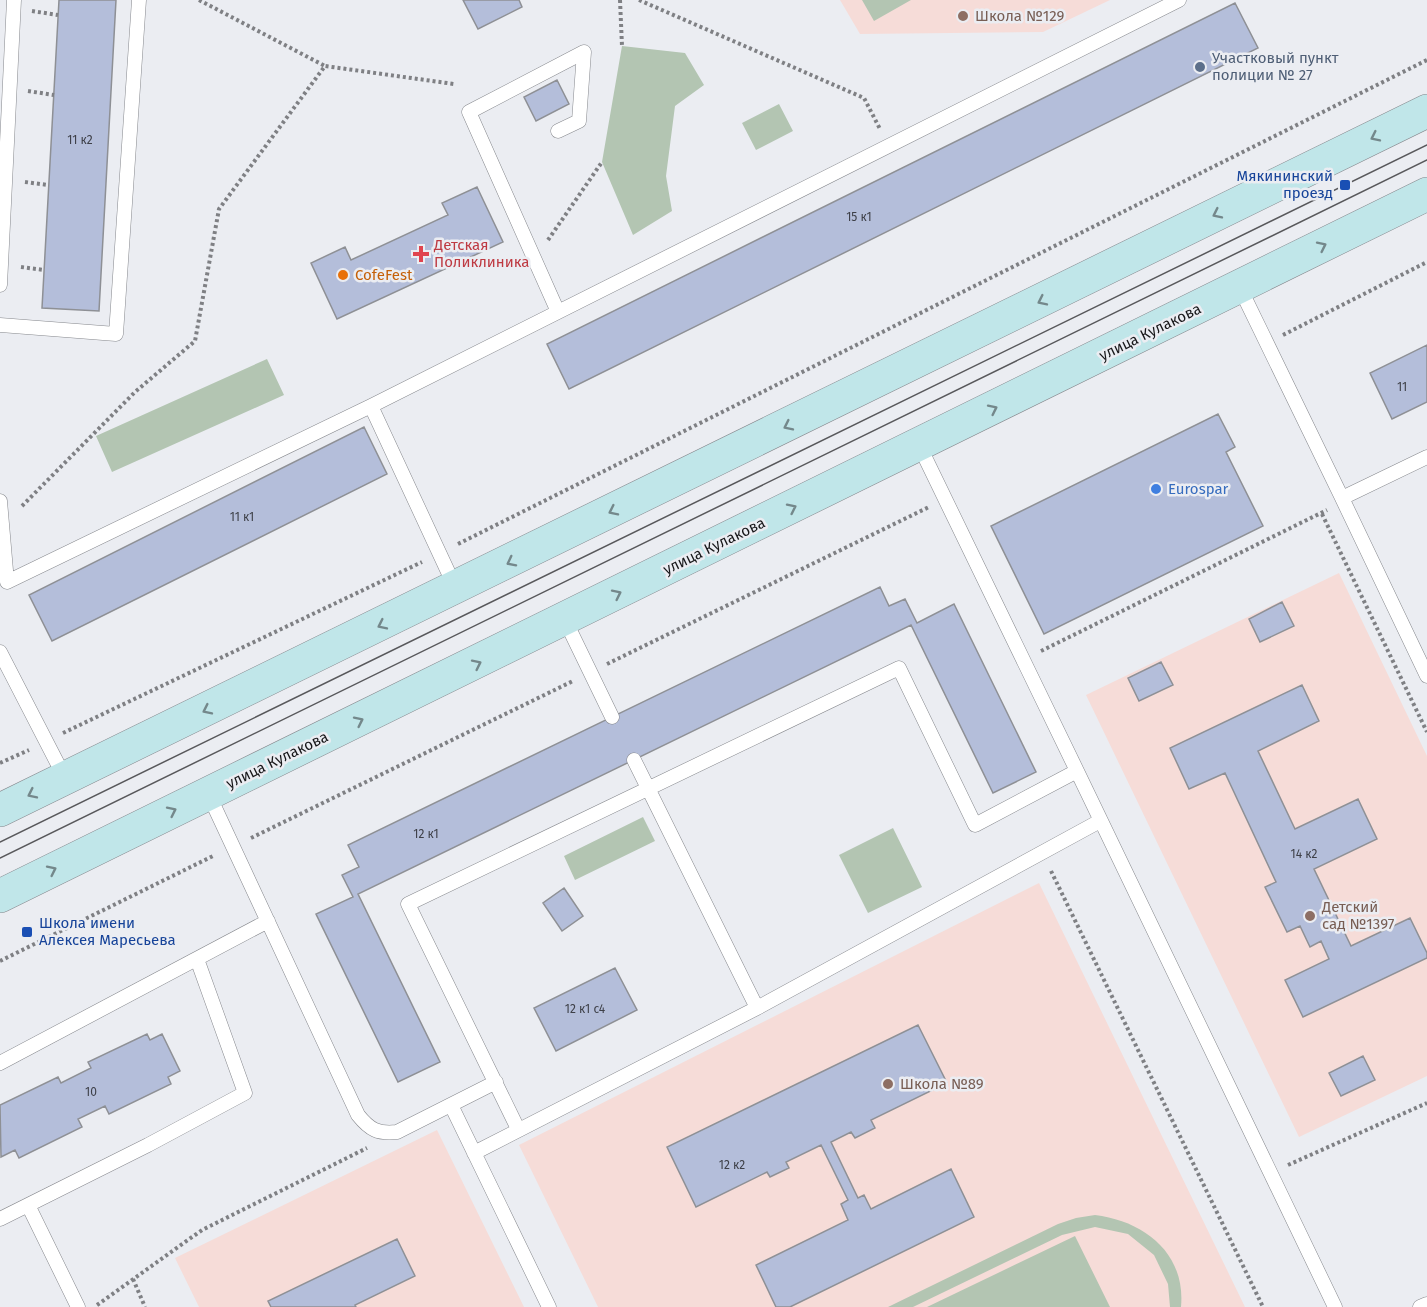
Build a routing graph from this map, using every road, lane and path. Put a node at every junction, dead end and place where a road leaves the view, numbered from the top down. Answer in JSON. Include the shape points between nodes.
{"nodes":[{"id":1,"x":14,"y":0,"type":"edge"},
{"id":2,"x":139,"y":0,"type":"edge"},
{"id":3,"x":199,"y":0,"type":"edge"},
{"id":4,"x":620,"y":0,"type":"edge"},
{"id":5,"x":639,"y":0,"type":"edge"},
{"id":6,"x":1179,"y":0,"type":"edge"},
{"id":7,"x":622,"y":46,"type":"dead end"},
{"id":8,"x":1427,"y":60,"type":"edge"},
{"id":9,"x":325,"y":66,"type":"junction"},
{"id":10,"x":454,"y":84,"type":"dead end"},
{"id":11,"x":1427,"y":111,"type":"edge"},
{"id":12,"x":558,"y":131,"type":"dead end"},
{"id":13,"x":889,"y":146,"type":"junction"},
{"id":14,"x":602,"y":162,"type":"dead end"},
{"id":15,"x":1427,"y":194,"type":"edge"},
{"id":16,"x":535,"y":260,"type":"junction"},
{"id":17,"x":1427,"y":262,"type":"edge"},
{"id":18,"x":0,"y":285,"type":"edge"},
{"id":19,"x":1240,"y":288,"type":"junction"},
{"id":20,"x":558,"y":312,"type":"junction"},
{"id":21,"x":0,"y":325,"type":"edge"},
{"id":22,"x":1267,"y":343,"type":"junction"},
{"id":23,"x":371,"y":406,"type":"junction"},
{"id":24,"x":919,"y":446,"type":"junction"},
{"id":25,"x":1427,"y":457,"type":"edge"},
{"id":26,"x":1342,"y":498,"type":"junction"},
{"id":27,"x":945,"y":499,"type":"junction"},
{"id":28,"x":0,"y":501,"type":"edge"},
{"id":29,"x":1322,"y":514,"type":"junction"},
{"id":30,"x":2,"y":525,"type":"junction"},
{"id":31,"x":439,"y":554,"type":"junction"},
{"id":32,"x":2,"y":580,"type":"edge"},
{"id":33,"x":456,"y":589,"type":"junction"},
{"id":34,"x":565,"y":620,"type":"junction"},
{"id":35,"x":0,"y":652,"type":"edge"},
{"id":36,"x":1023,"y":659,"type":"junction"},
{"id":37,"x":590,"y":672,"type":"junction"},
{"id":38,"x":1427,"y":676,"type":"edge"},
{"id":39,"x":612,"y":717,"type":"dead end"},
{"id":40,"x":1427,"y":732,"type":"edge"},
{"id":41,"x":46,"y":741,"type":"junction"},
{"id":42,"x":634,"y":760,"type":"dead end"},
{"id":43,"x":0,"y":764,"type":"edge"},
{"id":44,"x":1077,"y":771,"type":"junction"},
{"id":45,"x":65,"y":779,"type":"junction"},
{"id":46,"x":648,"y":789,"type":"junction"},
{"id":47,"x":208,"y":793,"type":"junction"},
{"id":48,"x":0,"y":810,"type":"edge"},
{"id":49,"x":1100,"y":821,"type":"junction"},
{"id":50,"x":233,"y":846,"type":"junction"},
{"id":51,"x":1042,"y":853,"type":"junction"},
{"id":52,"x":0,"y":896,"type":"edge"},
{"id":53,"x":268,"y":921,"type":"junction"},
{"id":54,"x":197,"y":959,"type":"junction"},
{"id":55,"x":0,"y":961,"type":"edge"},
{"id":56,"x":757,"y":1008,"type":"junction"},
{"id":57,"x":0,"y":1063,"type":"edge"},
{"id":58,"x":496,"y":1082,"type":"junction"},
{"id":59,"x":1427,"y":1103,"type":"edge"},
{"id":60,"x":451,"y":1105,"type":"junction"},
{"id":61,"x":518,"y":1130,"type":"junction"},
{"id":62,"x":398,"y":1132,"type":"junction"},
{"id":63,"x":474,"y":1153,"type":"junction"},
{"id":64,"x":1270,"y":1173,"type":"junction"},
{"id":65,"x":28,"y":1205,"type":"junction"},
{"id":66,"x":0,"y":1219,"type":"edge"},
{"id":67,"x":134,"y":1279,"type":"junction"},
{"id":68,"x":1427,"y":1304,"type":"edge"},
{"id":69,"x":78,"y":1307,"type":"edge"},
{"id":70,"x":93,"y":1307,"type":"edge"},
{"id":71,"x":146,"y":1307,"type":"edge"},
{"id":72,"x":549,"y":1307,"type":"edge"},
{"id":73,"x":1263,"y":1307,"type":"edge"},
{"id":74,"x":1335,"y":1307,"type":"edge"},
{"id":75,"x":1419,"y":1307,"type":"edge"}],
"edges":[{"from":1,"to":18,"type":"lane"},
{"from":2,"to":21,"type":"lane","via":[[116,334]]},
{"from":3,"to":9,"type":"path"},
{"from":4,"to":7,"type":"path"},
{"from":5,"to":13,"type":"path","via":[[864,98]]},
{"from":6,"to":13,"type":"lane"},
{"from":8,"to":31,"type":"path"},
{"from":9,"to":10,"type":"path"},
{"from":9,"to":30,"type":"path","via":[[219,209],[195,341],[135,393]]},
{"from":11,"to":33,"type":"main road","one_way":true},
{"from":12,"to":16,"type":"lane","via":[[579,121],[584,52],[469,112]]},
{"from":13,"to":20,"type":"lane"},
{"from":14,"to":16,"type":"path"},
{"from":19,"to":15,"type":"main road","name":"улица Кулакова","one_way":true},
{"from":16,"to":20,"type":"lane"},
{"from":17,"to":22,"type":"path"},
{"from":19,"to":22,"type":"lane"},
{"from":24,"to":19,"type":"main road","name":"улица Кулакова","one_way":true},
{"from":20,"to":23,"type":"lane"},
{"from":22,"to":26,"type":"lane"},
{"from":23,"to":31,"type":"lane"},
{"from":23,"to":32,"type":"lane"},
{"from":24,"to":27,"type":"lane"},
{"from":34,"to":24,"type":"main road","name":"улица Кулакова","one_way":true},
{"from":25,"to":26,"type":"lane"},
{"from":26,"to":29,"type":"path"},
{"from":26,"to":38,"type":"lane"},
{"from":27,"to":36,"type":"lane"},
{"from":27,"to":37,"type":"path"},
{"from":28,"to":30,"type":"lane"},
{"from":29,"to":36,"type":"path"},
{"from":29,"to":40,"type":"path"},
{"from":30,"to":32,"type":"lane"},
{"from":31,"to":33,"type":"lane"},
{"from":31,"to":41,"type":"path"},
{"from":33,"to":45,"type":"main road","one_way":true},
{"from":34,"to":37,"type":"lane"},
{"from":47,"to":34,"type":"main road","name":"улица Кулакова","one_way":true},
{"from":35,"to":41,"type":"lane"},
{"from":36,"to":44,"type":"lane"},
{"from":37,"to":39,"type":"lane"},
{"from":37,"to":50,"type":"path"},
{"from":41,"to":43,"type":"path"},
{"from":41,"to":45,"type":"lane"},
{"from":42,"to":46,"type":"lane"},
{"from":44,"to":46,"type":"lane","via":[[975,825],[898,668]]},
{"from":44,"to":49,"type":"lane"},
{"from":45,"to":48,"type":"main road","one_way":true},
{"from":46,"to":56,"type":"lane"},
{"from":46,"to":58,"type":"lane","via":[[408,904]]},
{"from":47,"to":50,"type":"lane"},
{"from":52,"to":47,"type":"main road","name":"улица Кулакова","one_way":true},
{"from":49,"to":51,"type":"lane"},
{"from":49,"to":64,"type":"lane"},
{"from":50,"to":53,"type":"lane"},
{"from":50,"to":55,"type":"path"},
{"from":51,"to":56,"type":"lane"},
{"from":51,"to":73,"type":"path"},
{"from":53,"to":54,"type":"lane"},
{"from":53,"to":62,"type":"lane","via":[[358,1115],[368,1128],[382,1134]]},
{"from":54,"to":57,"type":"lane"},
{"from":54,"to":65,"type":"lane","via":[[245,1093]]},
{"from":56,"to":61,"type":"lane"},
{"from":58,"to":60,"type":"lane"},
{"from":58,"to":61,"type":"lane"},
{"from":59,"to":64,"type":"path"},
{"from":60,"to":62,"type":"lane"},
{"from":60,"to":63,"type":"lane"},
{"from":61,"to":63,"type":"lane"},
{"from":62,"to":67,"type":"path","via":[[202,1230]]},
{"from":63,"to":72,"type":"lane"},
{"from":64,"to":74,"type":"lane"},
{"from":65,"to":66,"type":"lane"},
{"from":65,"to":69,"type":"lane"},
{"from":67,"to":70,"type":"path"},
{"from":67,"to":71,"type":"path"},
{"from":68,"to":75,"type":"lane"}]}
